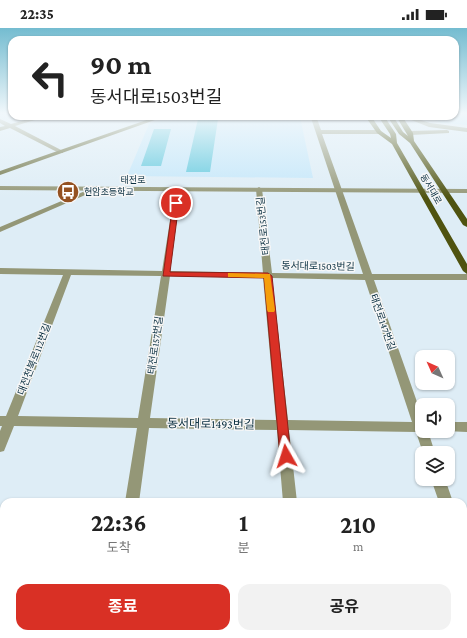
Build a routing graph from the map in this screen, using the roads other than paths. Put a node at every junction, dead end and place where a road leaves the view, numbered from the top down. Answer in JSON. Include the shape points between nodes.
{"nodes":[{"id":1,"x":40,"y":141,"type":"edge"},
{"id":2,"x":91,"y":141,"type":"edge"},
{"id":3,"x":321,"y":141,"type":"edge"},
{"id":4,"x":391,"y":141,"type":"edge"},
{"id":5,"x":412,"y":142,"type":"edge"},
{"id":6,"x":394,"y":144,"type":"joint"},
{"id":7,"x":61,"y":152,"type":"junction"},
{"id":8,"x":0,"y":174,"type":"edge"},
{"id":9,"x":0,"y":188,"type":"edge"},
{"id":10,"x":97,"y":188,"type":"junction"},
{"id":11,"x":178,"y":189,"type":"junction"},
{"id":12,"x":259,"y":189,"type":"junction"},
{"id":13,"x":337,"y":190,"type":"junction"},
{"id":14,"x":421,"y":191,"type":"junction"},
{"id":15,"x":444,"y":191,"type":"junction"},
{"id":16,"x":467,"y":191,"type":"edge"},
{"id":17,"x":467,"y":225,"type":"edge"},
{"id":18,"x":0,"y":230,"type":"edge"},
{"id":19,"x":0,"y":271,"type":"edge"},
{"id":20,"x":467,"y":271,"type":"edge"},
{"id":21,"x":68,"y":272,"type":"junction"},
{"id":22,"x":166,"y":274,"type":"junction"},
{"id":23,"x":268,"y":276,"type":"junction"},
{"id":24,"x":368,"y":277,"type":"junction"},
{"id":25,"x":467,"y":277,"type":"edge"},
{"id":26,"x":415,"y":410,"type":"edge"},
{"id":27,"x":5,"y":421,"type":"edge"},
{"id":28,"x":144,"y":424,"type":"junction"},
{"id":29,"x":282,"y":425,"type":"junction"},
{"id":30,"x":415,"y":427,"type":"edge"},
{"id":31,"x":455,"y":427,"type":"edge"},
{"id":32,"x":467,"y":427,"type":"edge"},
{"id":33,"x":0,"y":446,"type":"edge"},
{"id":34,"x":440,"y":486,"type":"edge"},
{"id":35,"x":133,"y":498,"type":"edge"},
{"id":36,"x":290,"y":498,"type":"edge"},
{"id":37,"x":445,"y":498,"type":"edge"}],
"edges":[{"from":1,"to":7,"type":"street"},
{"from":2,"to":7,"type":"main road"},
{"from":3,"to":13,"type":"street"},
{"from":4,"to":6,"type":"main road"},
{"from":5,"to":15,"type":"main road","name":"동서대로"},
{"from":6,"to":14,"type":"main road","name":"동서대로"},
{"from":7,"to":8,"type":"main road"},
{"from":9,"to":10,"type":"street","name":"태전로"},
{"from":10,"to":11,"type":"street","name":"태전로"},
{"from":10,"to":18,"type":"street"},
{"from":11,"to":12,"type":"street","name":"태전로"},
{"from":11,"to":22,"type":"street","name":"태전로157번길"},
{"from":12,"to":13,"type":"street","name":"태전로"},
{"from":12,"to":23,"type":"street","name":"태전로153번길"},
{"from":13,"to":14,"type":"street","name":"태전로"},
{"from":13,"to":24,"type":"street","name":"태전로147번길"},
{"from":14,"to":15,"type":"street","name":"태전로"},
{"from":14,"to":20,"type":"main road","name":"동서대로"},
{"from":15,"to":16,"type":"street","name":"태전로"},
{"from":15,"to":17,"type":"main road","name":"동서대로"},
{"from":19,"to":21,"type":"street","name":"동서대로1503번길"},
{"from":21,"to":22,"type":"street","name":"동서대로1503번길"},
{"from":21,"to":27,"type":"street","name":"대전천북로112번길"},
{"from":22,"to":23,"type":"street","name":"동서대로1503번길"},
{"from":22,"to":28,"type":"street","name":"태전로157번길"},
{"from":23,"to":24,"type":"street","name":"동서대로1503번길"},
{"from":23,"to":29,"type":"street","name":"태전로153번길"},
{"from":24,"to":25,"type":"street","name":"동서대로1503번길"},
{"from":24,"to":26,"type":"street","name":"태전로147번길"},
{"from":27,"to":28,"type":"street","name":"동서대로1493번길"},
{"from":27,"to":33,"type":"street","name":"대전천북로112번길"},
{"from":28,"to":29,"type":"street","name":"동서대로1493번길"},
{"from":28,"to":35,"type":"street","name":"태전로157번길"},
{"from":29,"to":30,"type":"street","name":"동서대로1493번길"},
{"from":29,"to":36,"type":"street","name":"태전로153번길"},
{"from":31,"to":32,"type":"street"},
{"from":34,"to":37,"type":"street"}]}
